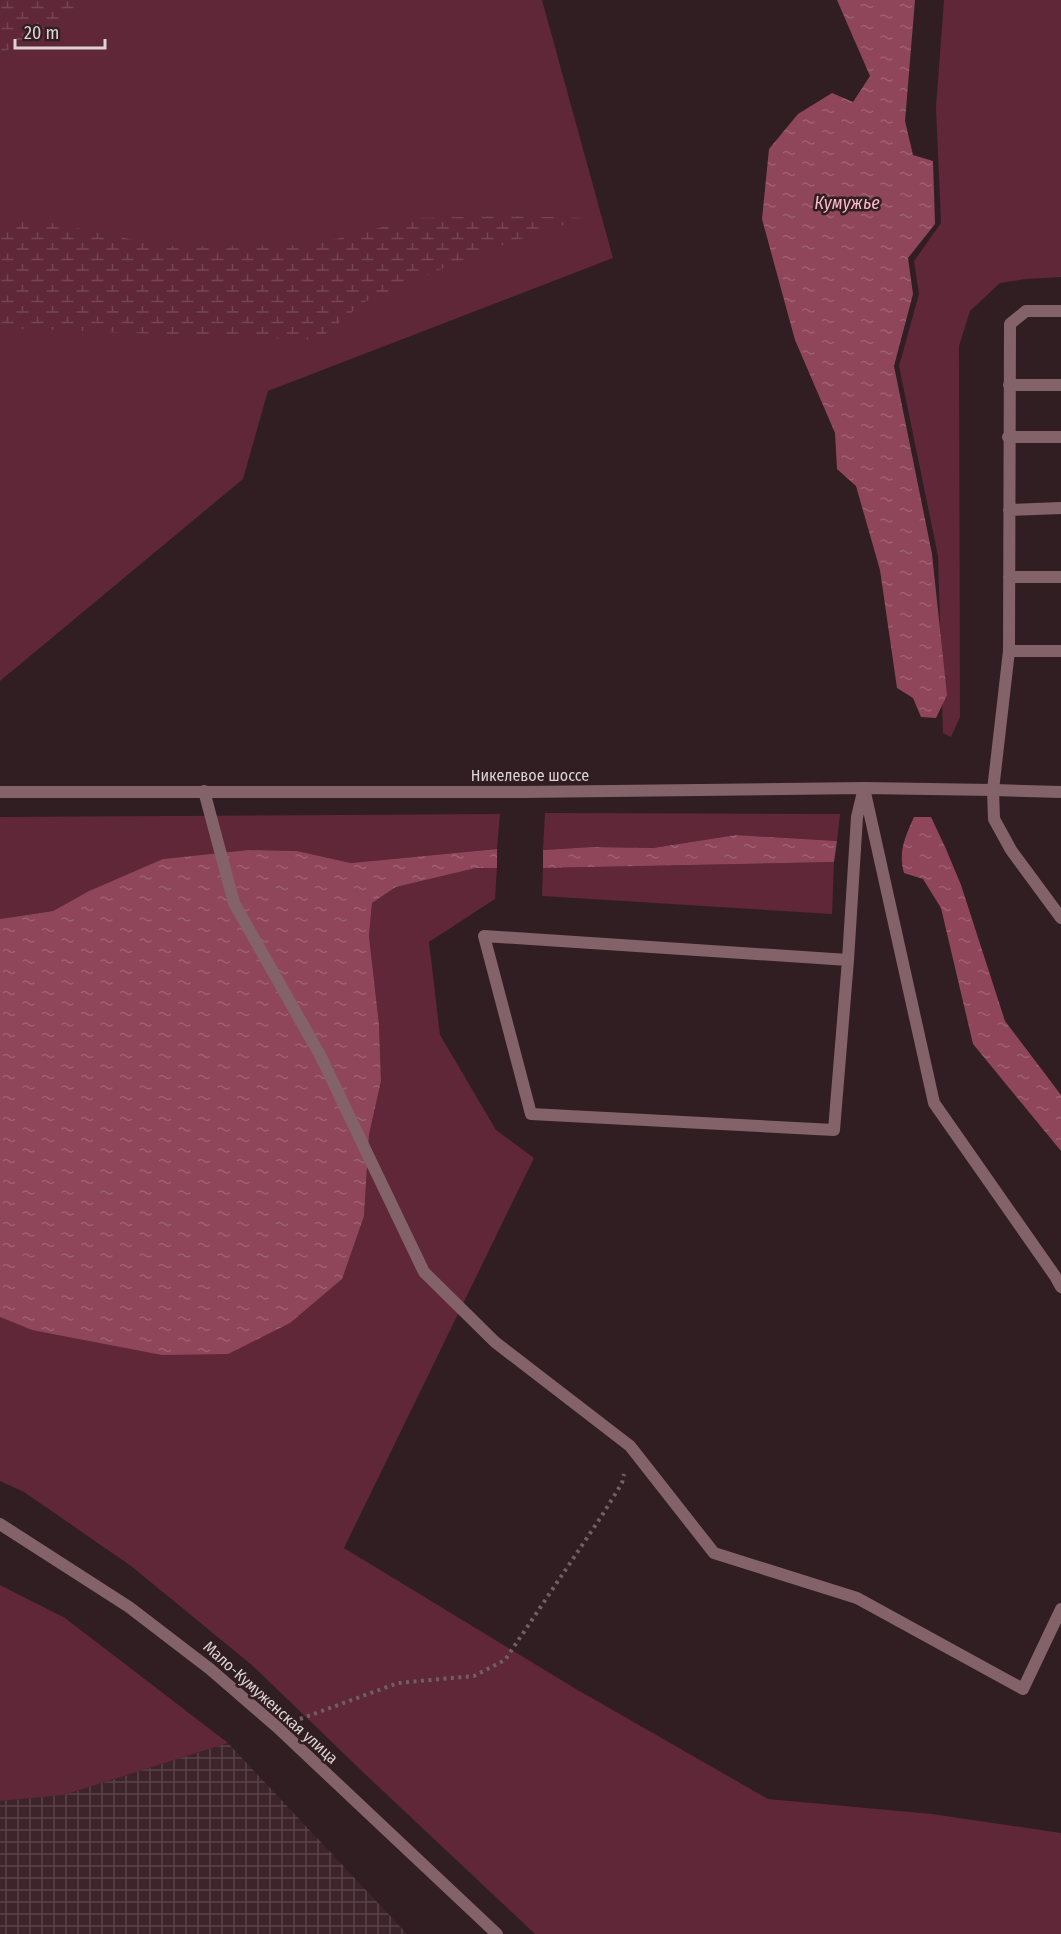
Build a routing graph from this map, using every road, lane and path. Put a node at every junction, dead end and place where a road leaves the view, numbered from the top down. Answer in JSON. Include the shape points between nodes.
{"nodes":[{"id":1,"x":1061,"y":311,"type":"edge"},
{"id":2,"x":1061,"y":384,"type":"edge"},
{"id":3,"x":1009,"y":385,"type":"junction"},
{"id":4,"x":1008,"y":437,"type":"junction"},
{"id":5,"x":1061,"y":437,"type":"edge"},
{"id":6,"x":1061,"y":508,"type":"edge"},
{"id":7,"x":1009,"y":510,"type":"junction"},
{"id":8,"x":1009,"y":577,"type":"junction"},
{"id":9,"x":1061,"y":577,"type":"edge"},
{"id":10,"x":1009,"y":651,"type":"junction"},
{"id":11,"x":1061,"y":651,"type":"edge"},
{"id":12,"x":864,"y":788,"type":"junction"},
{"id":13,"x":993,"y":790,"type":"junction"},
{"id":14,"x":204,"y":791,"type":"junction"},
{"id":15,"x":0,"y":792,"type":"edge"},
{"id":16,"x":1061,"y":792,"type":"edge"},
{"id":17,"x":1061,"y":918,"type":"edge"},
{"id":18,"x":848,"y":960,"type":"junction"},
{"id":19,"x":1061,"y":1287,"type":"edge"},
{"id":20,"x":630,"y":1446,"type":"junction"},
{"id":21,"x":0,"y":1524,"type":"edge"},
{"id":22,"x":1061,"y":1609,"type":"edge"},
{"id":23,"x":277,"y":1727,"type":"junction"},
{"id":24,"x":497,"y":1934,"type":"edge"}],
"edges":[{"from":1,"to":3,"type":"street","via":[[1026,311],[1010,324]]},
{"from":2,"to":3,"type":"street"},
{"from":3,"to":4,"type":"street"},
{"from":4,"to":5,"type":"street"},
{"from":4,"to":7,"type":"street"},
{"from":6,"to":7,"type":"street"},
{"from":7,"to":8,"type":"street"},
{"from":8,"to":9,"type":"street"},
{"from":8,"to":10,"type":"street"},
{"from":10,"to":11,"type":"street"},
{"from":10,"to":13,"type":"street"},
{"from":12,"to":13,"type":"street","name":"Никелевое шоссе"},
{"from":12,"to":14,"type":"street","name":"Никелевое шоссе"},
{"from":12,"to":18,"type":"street","via":[[857,817]]},
{"from":12,"to":19,"type":"street","via":[[934,1103]]},
{"from":13,"to":16,"type":"street","name":"Никелевое шоссе"},
{"from":13,"to":17,"type":"street","via":[[993,819]]},
{"from":14,"to":15,"type":"street","name":"Никелевое шоссе"},
{"from":14,"to":20,"type":"street","via":[[234,903],[320,1055],[424,1272],[495,1342]]},
{"from":18,"to":18,"type":"street","via":[[834,1130],[531,1114],[484,936]]},
{"from":20,"to":22,"type":"street","via":[[714,1553],[856,1598],[1023,1689]]},
{"from":20,"to":23,"type":"path","via":[[622,1483],[505,1660],[474,1676],[398,1683]]},
{"from":21,"to":23,"type":"street","name":"Мало-Кумуженская улица","via":[[170,1637]]},
{"from":23,"to":24,"type":"street","name":"Мало-Кумуженская улица"}]}
